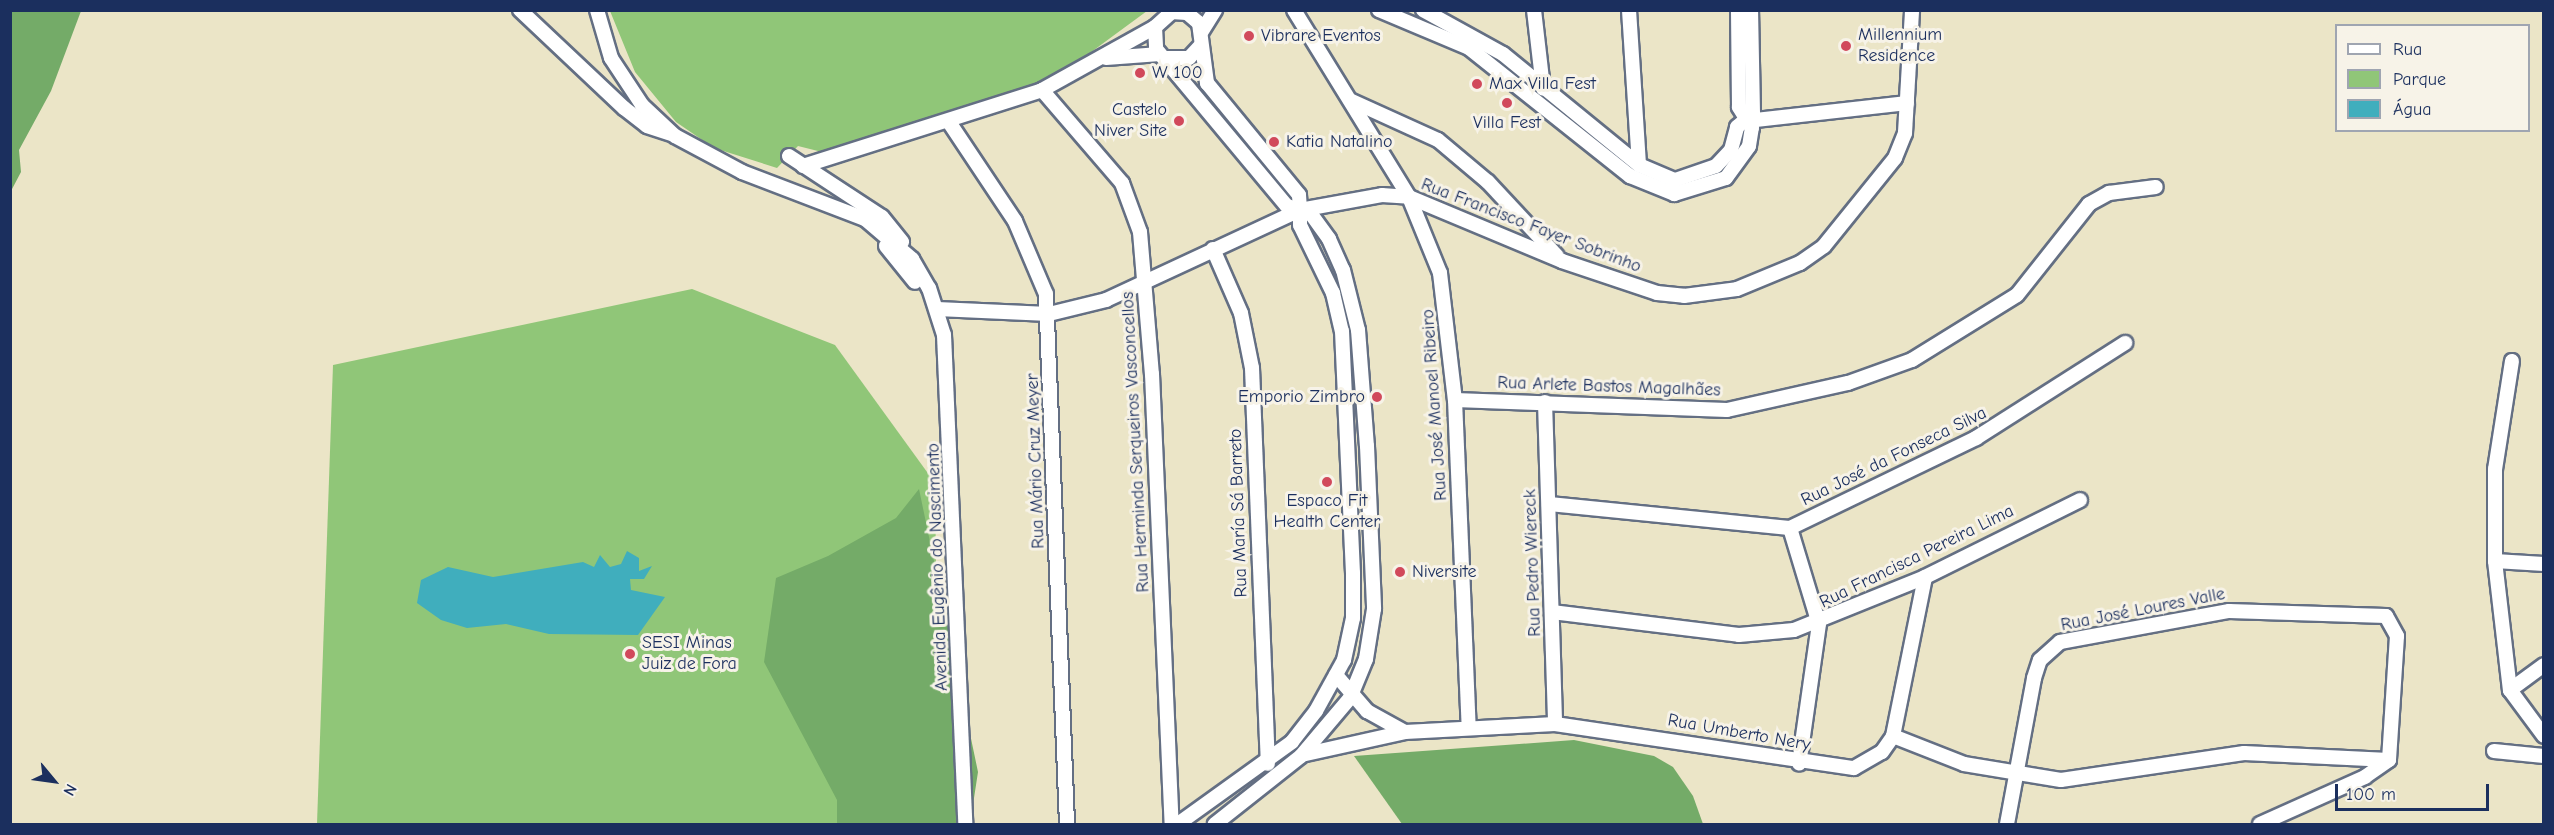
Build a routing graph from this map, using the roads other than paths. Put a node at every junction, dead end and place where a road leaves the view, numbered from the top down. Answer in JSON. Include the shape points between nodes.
{"nodes":[{"id":1,"x":520,"y":10,"type":"edge"},
{"id":2,"x":597,"y":10,"type":"edge"},
{"id":3,"x":1215,"y":10,"type":"edge"},
{"id":4,"x":1294,"y":10,"type":"edge"},
{"id":5,"x":1379,"y":10,"type":"edge"},
{"id":6,"x":1423,"y":10,"type":"edge"},
{"id":7,"x":1534,"y":10,"type":"edge"},
{"id":8,"x":1629,"y":10,"type":"edge"},
{"id":9,"x":1738,"y":10,"type":"edge"},
{"id":10,"x":1751,"y":10,"type":"edge"},
{"id":11,"x":1912,"y":10,"type":"edge"},
{"id":12,"x":1173,"y":11,"type":"edge"},
{"id":13,"x":1155,"y":27,"type":"junction"},
{"id":14,"x":1449,"y":29,"type":"junction"},
{"id":15,"x":1202,"y":31,"type":"junction"},
{"id":16,"x":1200,"y":46,"type":"junction"},
{"id":17,"x":1162,"y":56,"type":"junction"},
{"id":18,"x":1098,"y":59,"type":"junction"},
{"id":19,"x":1546,"y":84,"type":"junction"},
{"id":20,"x":1042,"y":90,"type":"junction"},
{"id":21,"x":1536,"y":97,"type":"junction"},
{"id":22,"x":1352,"y":101,"type":"junction"},
{"id":23,"x":1907,"y":103,"type":"junction"},
{"id":24,"x":1747,"y":121,"type":"junction"},
{"id":25,"x":949,"y":122,"type":"junction"},
{"id":26,"x":675,"y":136,"type":"junction"},
{"id":27,"x":1252,"y":155,"type":"junction"},
{"id":28,"x":789,"y":156,"type":"dead end"},
{"id":29,"x":1639,"y":165,"type":"junction"},
{"id":30,"x":803,"y":166,"type":"junction"},
{"id":31,"x":2156,"y":187,"type":"dead end"},
{"id":32,"x":805,"y":195,"type":"junction"},
{"id":33,"x":1409,"y":197,"type":"junction"},
{"id":34,"x":1300,"y":210,"type":"junction"},
{"id":35,"x":1213,"y":249,"type":"junction"},
{"id":36,"x":912,"y":259,"type":"junction"},
{"id":37,"x":1562,"y":261,"type":"junction"},
{"id":38,"x":1146,"y":284,"type":"junction"},
{"id":39,"x":937,"y":309,"type":"junction"},
{"id":40,"x":1049,"y":314,"type":"junction"},
{"id":41,"x":2125,"y":344,"type":"dead end"},
{"id":42,"x":1362,"y":359,"type":"junction"},
{"id":43,"x":1344,"y":361,"type":"junction"},
{"id":44,"x":2512,"y":361,"type":"dead end"},
{"id":45,"x":1455,"y":400,"type":"junction"},
{"id":46,"x":1545,"y":402,"type":"junction"},
{"id":47,"x":1348,"y":462,"type":"junction"},
{"id":48,"x":1367,"y":462,"type":"junction"},
{"id":49,"x":2080,"y":500,"type":"dead end"},
{"id":50,"x":1549,"y":504,"type":"junction"},
{"id":51,"x":1790,"y":528,"type":"junction"},
{"id":52,"x":2495,"y":561,"type":"junction"},
{"id":53,"x":2544,"y":564,"type":"edge"},
{"id":54,"x":1353,"y":573,"type":"junction"},
{"id":55,"x":1372,"y":573,"type":"junction"},
{"id":56,"x":1925,"y":577,"type":"junction"},
{"id":57,"x":1552,"y":612,"type":"junction"},
{"id":58,"x":1819,"y":624,"type":"junction"},
{"id":59,"x":2544,"y":665,"type":"edge"},
{"id":60,"x":1336,"y":675,"type":"junction"},
{"id":61,"x":2510,"y":690,"type":"junction"},
{"id":62,"x":1352,"y":694,"type":"junction"},
{"id":63,"x":1554,"y":724,"type":"junction"},
{"id":64,"x":1469,"y":728,"type":"junction"},
{"id":65,"x":1404,"y":732,"type":"junction"},
{"id":66,"x":1893,"y":736,"type":"junction"},
{"id":67,"x":2544,"y":736,"type":"edge"},
{"id":68,"x":2494,"y":751,"type":"dead end"},
{"id":69,"x":1301,"y":756,"type":"junction"},
{"id":70,"x":2544,"y":756,"type":"edge"},
{"id":71,"x":1267,"y":759,"type":"junction"},
{"id":72,"x":2389,"y":760,"type":"junction"},
{"id":73,"x":1799,"y":764,"type":"junction"},
{"id":74,"x":2016,"y":773,"type":"junction"},
{"id":75,"x":1272,"y":782,"type":"junction"},
{"id":76,"x":965,"y":825,"type":"edge"},
{"id":77,"x":1066,"y":825,"type":"edge"},
{"id":78,"x":1172,"y":825,"type":"edge"},
{"id":79,"x":1178,"y":825,"type":"edge"},
{"id":80,"x":1215,"y":825,"type":"edge"},
{"id":81,"x":2007,"y":825,"type":"edge"},
{"id":82,"x":2260,"y":825,"type":"edge"}],
"edges":[{"from":1,"to":26,"type":"street","via":[[624,108],[647,126]]},
{"from":2,"to":26,"type":"street","name":"Avenida Eugênio do Nascimento","via":[[612,58],[642,105]]},
{"from":3,"to":15,"type":"street"},
{"from":4,"to":22,"type":"street","name":"Rua José Manoel Ribeiro"},
{"from":5,"to":14,"type":"street"},
{"from":6,"to":14,"type":"street"},
{"from":7,"to":19,"type":"street"},
{"from":8,"to":29,"type":"street"},
{"from":9,"to":24,"type":"street","via":[[1739,107]]},
{"from":10,"to":24,"type":"street","via":[[1753,113]]},
{"from":11,"to":23,"type":"street","name":"Rua Francisco Fayer Sobrinho"},
{"from":12,"to":13,"type":"street"},
{"from":12,"to":15,"type":"street","via":[[1194,17]]},
{"from":13,"to":17,"type":"street","via":[[1153,43]]},
{"from":13,"to":18,"type":"street"},
{"from":14,"to":19,"type":"street"},
{"from":14,"to":21,"type":"street"},
{"from":15,"to":16,"type":"street"},
{"from":16,"to":17,"type":"street","via":[[1189,58]]},
{"from":16,"to":27,"type":"street","via":[[1207,83]]},
{"from":17,"to":18,"type":"street"},
{"from":17,"to":27,"type":"street"},
{"from":18,"to":20,"type":"street"},
{"from":19,"to":21,"type":"street"},
{"from":19,"to":29,"type":"street"},
{"from":20,"to":25,"type":"street"},
{"from":20,"to":38,"type":"street","name":"Rua Herminda Serqueiros Vasconcellos","via":[[1122,183],[1140,232]]},
{"from":21,"to":24,"type":"street","via":[[1630,176],[1674,194],[1710,187],[1736,170],[1751,136]]},
{"from":22,"to":33,"type":"street","name":"Rua José Manoel Ribeiro"},
{"from":22,"to":37,"type":"street","via":[[1438,140],[1488,182]]},
{"from":23,"to":24,"type":"street"},
{"from":23,"to":37,"type":"street","name":"Rua Francisco Fayer Sobrinho","via":[[1905,133],[1894,158],[1852,216],[1824,246],[1768,278],[1684,296],[1620,283]]},
{"from":24,"to":29,"type":"street","via":[[1737,127],[1731,150],[1705,173],[1675,180]]},
{"from":25,"to":30,"type":"street"},
{"from":25,"to":40,"type":"street","name":"Rua Mário Cruz Meyer","via":[[1015,221],[1040,272]]},
{"from":26,"to":32,"type":"street","name":"Avenida Eugênio do Nascimento","via":[[742,172]]},
{"from":27,"to":34,"type":"street","via":[[1287,206]]},
{"from":28,"to":30,"type":"street"},
{"from":30,"to":36,"type":"street","via":[[882,217]]},
{"from":31,"to":46,"type":"street","name":"Rua Arlete Bastos Magalhães","via":[[2109,193],[2089,204],[2018,295],[1882,373],[1727,411]]},
{"from":32,"to":36,"type":"street","name":"Avenida Eugênio do Nascimento","via":[[865,219]]},
{"from":32,"to":39,"type":"street","name":"Avenida Eugênio do Nascimento","via":[[888,247]]},
{"from":33,"to":34,"type":"street","name":"Rua Francisco Fayer Sobrinho","via":[[1354,197]]},
{"from":33,"to":37,"type":"street","name":"Rua Francisco Fayer Sobrinho"},
{"from":33,"to":45,"type":"street","name":"Rua José Manoel Ribeiro","via":[[1440,273]]},
{"from":34,"to":35,"type":"street","name":"Rua Francisco Fayer Sobrinho"},
{"from":34,"to":42,"type":"street","via":[[1311,214],[1329,239],[1343,270]]},
{"from":34,"to":43,"type":"street","via":[[1300,225],[1333,293]]},
{"from":35,"to":38,"type":"street","name":"Rua Francisco Fayer Sobrinho"},
{"from":35,"to":71,"type":"street","name":"Rua María Sá Barreto","via":[[1241,313],[1252,368]]},
{"from":36,"to":39,"type":"street","name":"Avenida Eugênio do Nascimento"},
{"from":38,"to":40,"type":"street","name":"Rua Francisco Fayer Sobrinho"},
{"from":38,"to":78,"type":"street","name":"Rua Herminda Serqueiros Vasconcellos"},
{"from":39,"to":40,"type":"street","name":"Rua Francisco Fayer Sobrinho"},
{"from":39,"to":76,"type":"street","name":"Avenida Eugênio do Nascimento","via":[[944,335],[951,444]]},
{"from":40,"to":77,"type":"street","name":"Rua Mário Cruz Meyer"},
{"from":41,"to":51,"type":"street","name":"Rua José da Fonseca Silva","via":[[1976,438]]},
{"from":42,"to":43,"type":"street"},
{"from":42,"to":48,"type":"street"},
{"from":43,"to":47,"type":"street"},
{"from":44,"to":52,"type":"street","via":[[2495,468]]},
{"from":45,"to":46,"type":"street","name":"Rua Arlete Bastos Magalhães"},
{"from":45,"to":64,"type":"street","name":"Rua José Manoel Ribeiro"},
{"from":46,"to":50,"type":"street","name":"Rua Pedro Wiereck"},
{"from":47,"to":48,"type":"street"},
{"from":47,"to":54,"type":"street"},
{"from":48,"to":55,"type":"street"},
{"from":49,"to":56,"type":"street","name":"Rua Francisca Pereira Lima"},
{"from":50,"to":51,"type":"street","name":"Rua José da Fonseca Silva"},
{"from":50,"to":57,"type":"street","name":"Rua Pedro Wiereck"},
{"from":51,"to":58,"type":"street"},
{"from":52,"to":53,"type":"street"},
{"from":52,"to":61,"type":"street"},
{"from":54,"to":55,"type":"street"},
{"from":54,"to":60,"type":"street","via":[[1353,618]]},
{"from":55,"to":62,"type":"street","via":[[1367,652]]},
{"from":56,"to":58,"type":"street","name":"Rua Francisca Pereira Lima"},
{"from":56,"to":66,"type":"street"},
{"from":57,"to":58,"type":"street","name":"Rua Francisca Pereira Lima","via":[[1739,635]]},
{"from":57,"to":63,"type":"street","name":"Rua Pedro Wiereck"},
{"from":58,"to":73,"type":"street"},
{"from":59,"to":61,"type":"street"},
{"from":60,"to":62,"type":"street"},
{"from":60,"to":71,"type":"street","via":[[1292,742]]},
{"from":61,"to":67,"type":"street"},
{"from":62,"to":65,"type":"street","via":[[1384,724]]},
{"from":62,"to":69,"type":"street"},
{"from":63,"to":64,"type":"street","name":"Rua Umberto Nery"},
{"from":63,"to":73,"type":"street","name":"Rua Umberto Nery","via":[[1622,730]]},
{"from":64,"to":65,"type":"street","name":"Rua Umberto Nery"},
{"from":65,"to":69,"type":"street","name":"Rua Umberto Nery","via":[[1339,742]]},
{"from":66,"to":73,"type":"street","name":"Rua Umberto Nery","via":[[1882,752],[1854,768]]},
{"from":66,"to":74,"type":"street","via":[[1935,756]]},
{"from":68,"to":70,"type":"street"},
{"from":69,"to":75,"type":"street"},
{"from":71,"to":75,"type":"street","name":"Rua María Sá Barreto"},
{"from":71,"to":79,"type":"street"},
{"from":72,"to":74,"type":"street","via":[[2244,753],[2083,779]]},
{"from":72,"to":74,"type":"street","name":"Rua José Loures Valle","via":[[2397,649],[2393,622],[2357,612],[2229,611],[2078,638],[2048,649],[2034,678]]},
{"from":72,"to":82,"type":"street","via":[[2365,777]]},
{"from":74,"to":81,"type":"street","name":"Rua José Loures Valle"},
{"from":75,"to":80,"type":"street"}]}
